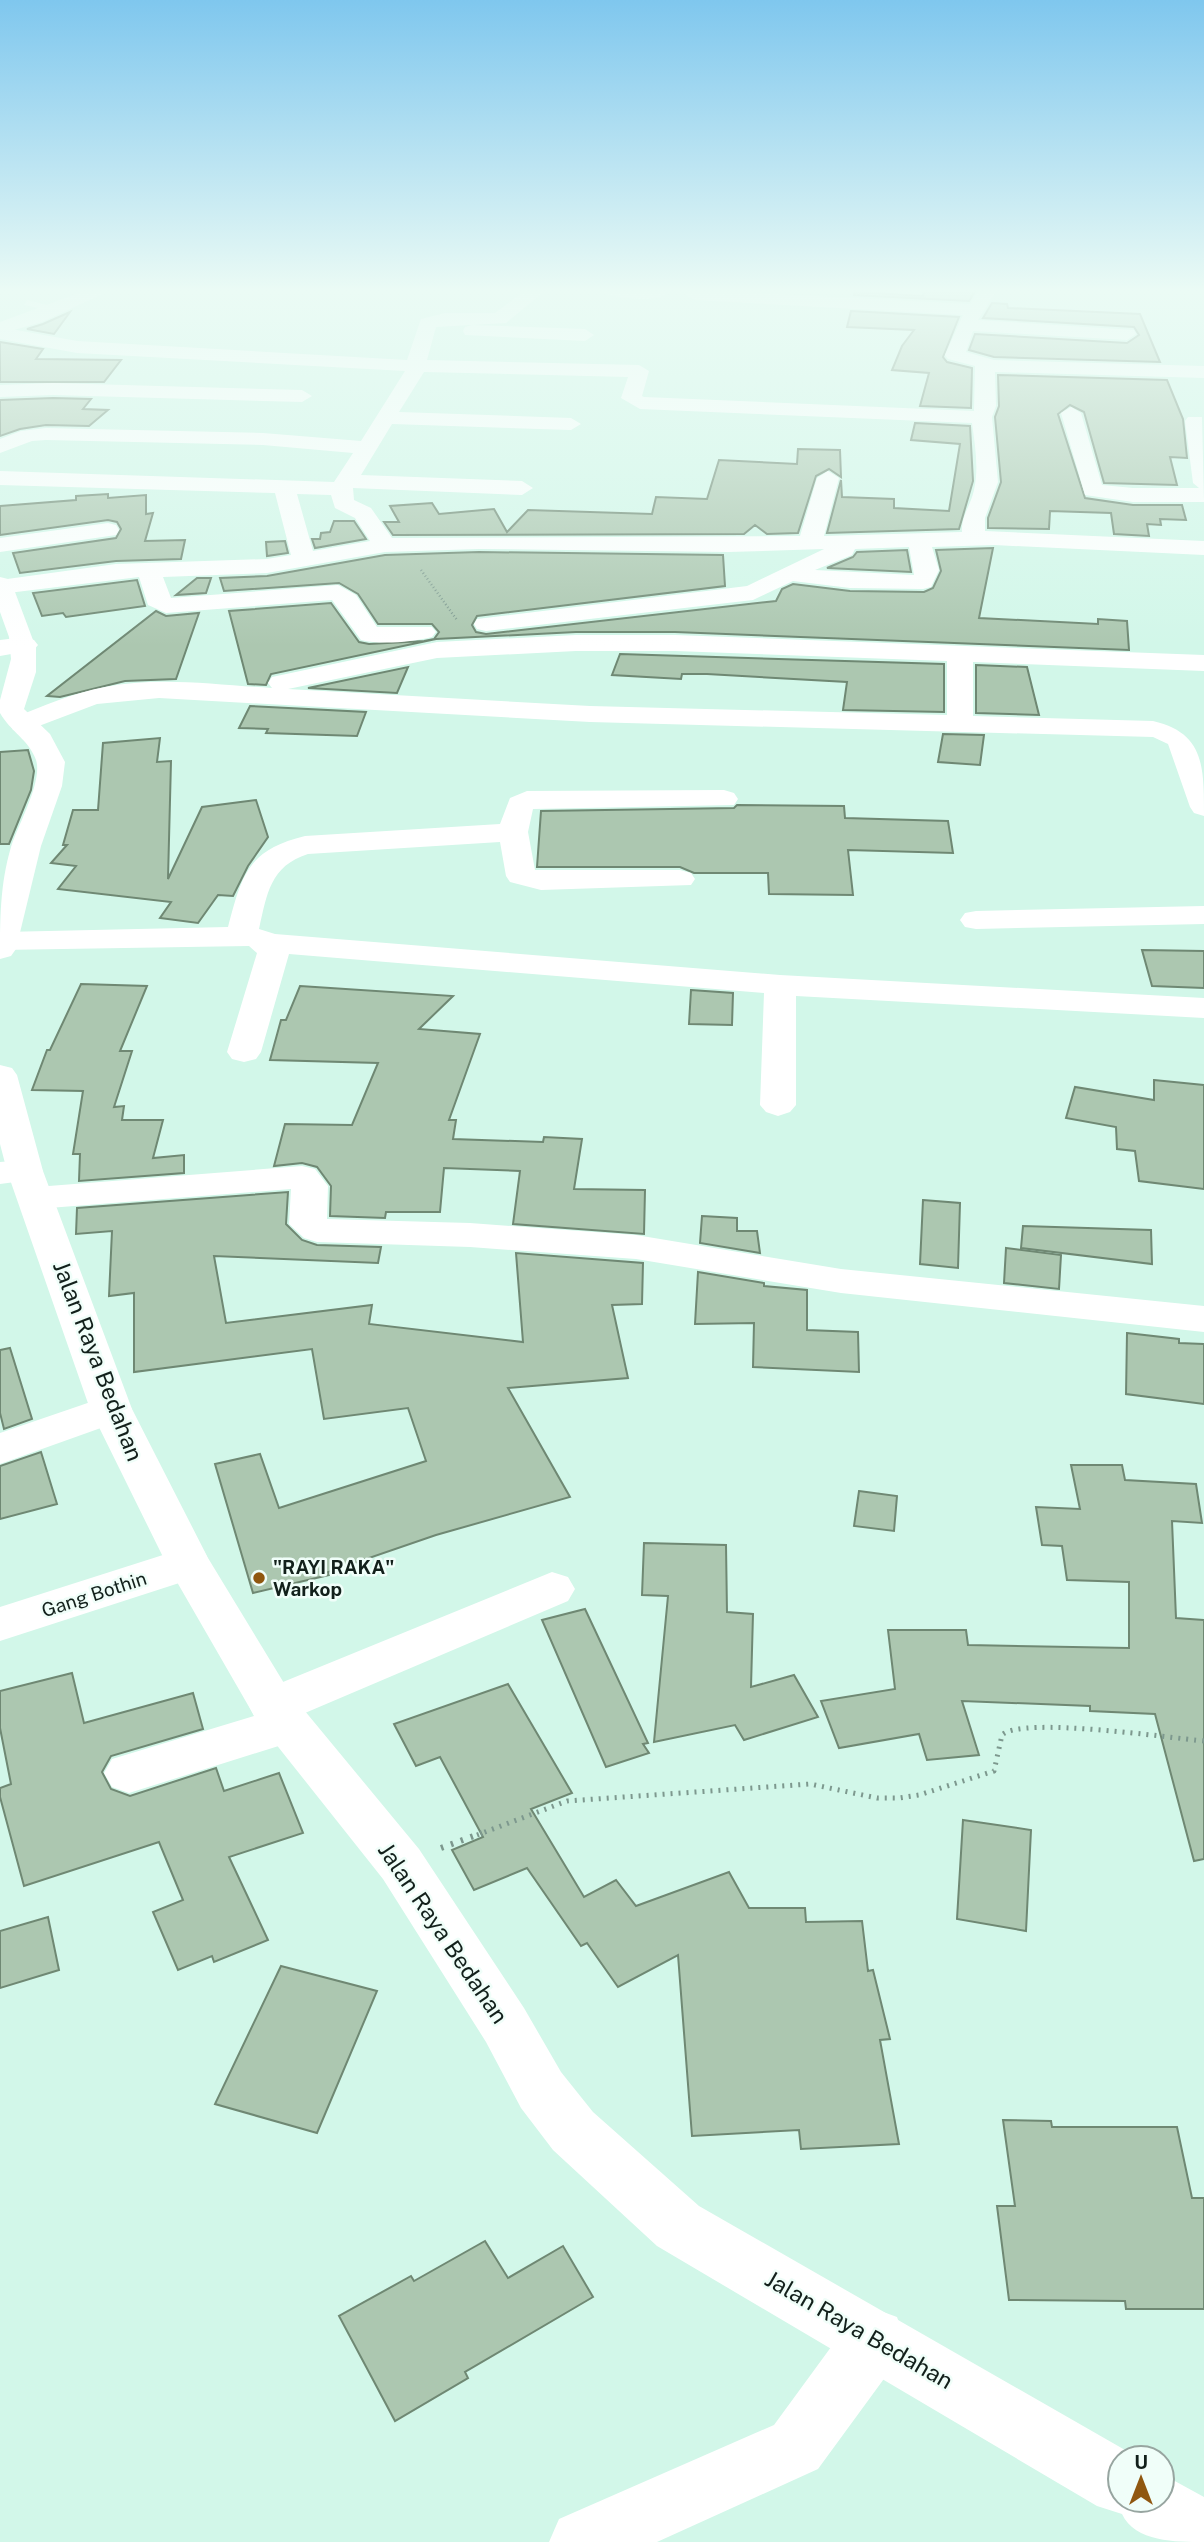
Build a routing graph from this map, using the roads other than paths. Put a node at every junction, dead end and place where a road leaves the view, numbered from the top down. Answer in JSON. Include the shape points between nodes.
{"nodes":[{"id":1,"x":391,"y":409,"type":"edge"},
{"id":2,"x":777,"y":409,"type":"edge"},
{"id":3,"x":985,"y":409,"type":"edge"},
{"id":4,"x":1071,"y":413,"type":"dead end"},
{"id":5,"x":982,"y":417,"type":"junction"},
{"id":6,"x":385,"y":418,"type":"junction"},
{"id":7,"x":1195,"y":421,"type":"dead end"},
{"id":8,"x":571,"y":424,"type":"dead end"},
{"id":9,"x":29,"y":426,"type":"junction"},
{"id":10,"x":0,"y":437,"type":"edge"},
{"id":11,"x":0,"y":447,"type":"edge"},
{"id":12,"x":368,"y":448,"type":"junction"},
{"id":13,"x":224,"y":454,"type":"dead end"},
{"id":14,"x":0,"y":478,"type":"edge"},
{"id":15,"x":828,"y":478,"type":"dead end"},
{"id":16,"x":207,"y":482,"type":"junction"},
{"id":17,"x":1204,"y":483,"type":"edge"},
{"id":18,"x":344,"y":485,"type":"junction"},
{"id":19,"x":284,"y":487,"type":"junction"},
{"id":20,"x":522,"y":488,"type":"dead end"},
{"id":21,"x":1204,"y":495,"type":"edge"},
{"id":22,"x":108,"y":530,"type":"dead end"},
{"id":23,"x":975,"y":539,"type":"junction"},
{"id":24,"x":919,"y":540,"type":"junction"},
{"id":25,"x":810,"y":543,"type":"junction"},
{"id":26,"x":866,"y":543,"type":"junction"},
{"id":27,"x":0,"y":545,"type":"edge"},
{"id":28,"x":385,"y":545,"type":"junction"},
{"id":29,"x":1204,"y":548,"type":"edge"},
{"id":30,"x":304,"y":560,"type":"junction"},
{"id":31,"x":149,"y":570,"type":"junction"},
{"id":32,"x":790,"y":574,"type":"junction"},
{"id":33,"x":1,"y":586,"type":"edge"},
{"id":34,"x":371,"y":636,"type":"junction"},
{"id":35,"x":13,"y":646,"type":"edge"},
{"id":36,"x":960,"y":654,"type":"junction"},
{"id":37,"x":379,"y":661,"type":"junction"},
{"id":38,"x":1204,"y":663,"type":"edge"},
{"id":39,"x":239,"y":694,"type":"junction"},
{"id":40,"x":12,"y":708,"type":"edge"},
{"id":41,"x":960,"y":722,"type":"junction"},
{"id":42,"x":724,"y":799,"type":"dead end"},
{"id":43,"x":1204,"y":807,"type":"edge"},
{"id":44,"x":513,"y":832,"type":"junction"},
{"id":45,"x":680,"y":879,"type":"dead end"},
{"id":46,"x":1204,"y":915,"type":"edge"},
{"id":47,"x":976,"y":920,"type":"dead end"},
{"id":48,"x":254,"y":939,"type":"junction"},
{"id":49,"x":1,"y":945,"type":"edge"},
{"id":50,"x":780,"y":985,"type":"junction"},
{"id":51,"x":1204,"y":1008,"type":"edge"},
{"id":52,"x":244,"y":1052,"type":"dead end"},
{"id":53,"x":0,"y":1075,"type":"edge"},
{"id":54,"x":778,"y":1105,"type":"dead end"},
{"id":55,"x":20,"y":1181,"type":"edge"},
{"id":56,"x":1204,"y":1319,"type":"edge"},
{"id":57,"x":111,"y":1409,"type":"junction"},
{"id":58,"x":0,"y":1449,"type":"edge"},
{"id":59,"x":188,"y":1563,"type":"junction"},
{"id":60,"x":552,"y":1589,"type":"dead end"},
{"id":61,"x":0,"y":1624,"type":"edge"},
{"id":62,"x":280,"y":1715,"type":"junction"},
{"id":63,"x":129,"y":1773,"type":"dead end"},
{"id":64,"x":875,"y":2339,"type":"junction"},
{"id":65,"x":1106,"y":2475,"type":"edge"},
{"id":66,"x":1172,"y":2514,"type":"edge"},
{"id":67,"x":1204,"y":2533,"type":"edge"},
{"id":68,"x":582,"y":2542,"type":"edge"}],
"edges":[{"from":1,"to":6,"type":"street"},
{"from":2,"to":5,"type":"street"},
{"from":3,"to":5,"type":"street"},
{"from":4,"to":21,"type":"street","via":[[1093,490]]},
{"from":5,"to":23,"type":"street","via":[[987,470],[985,493],[974,513]]},
{"from":6,"to":8,"type":"street"},
{"from":6,"to":12,"type":"street"},
{"from":7,"to":17,"type":"street"},
{"from":9,"to":10,"type":"street"},
{"from":9,"to":11,"type":"street"},
{"from":9,"to":12,"type":"street"},
{"from":12,"to":18,"type":"street"},
{"from":13,"to":16,"type":"street"},
{"from":14,"to":16,"type":"street"},
{"from":15,"to":25,"type":"street"},
{"from":16,"to":19,"type":"street"},
{"from":18,"to":19,"type":"street"},
{"from":18,"to":20,"type":"street"},
{"from":18,"to":28,"type":"street","via":[[343,503],[363,513]]},
{"from":19,"to":30,"type":"street"},
{"from":22,"to":27,"type":"street"},
{"from":23,"to":24,"type":"street"},
{"from":23,"to":29,"type":"street"},
{"from":24,"to":26,"type":"street"},
{"from":24,"to":32,"type":"street","via":[[927,570],[923,582],[850,582]]},
{"from":25,"to":26,"type":"street"},
{"from":25,"to":28,"type":"street"},
{"from":26,"to":32,"type":"street"},
{"from":28,"to":30,"type":"street"},
{"from":30,"to":31,"type":"street","via":[[267,566]]},
{"from":31,"to":33,"type":"street"},
{"from":31,"to":34,"type":"street","via":[[157,600],[166,606],[338,592]]},
{"from":32,"to":34,"type":"street","via":[[740,596]]},
{"from":33,"to":35,"type":"street"},
{"from":34,"to":37,"type":"street"},
{"from":35,"to":40,"type":"street","via":[[22,677]]},
{"from":36,"to":37,"type":"street","via":[[576,643],[473,647]]},
{"from":36,"to":38,"type":"street"},
{"from":36,"to":41,"type":"street"},
{"from":37,"to":39,"type":"street"},
{"from":39,"to":40,"type":"street","via":[[109,691]]},
{"from":39,"to":41,"type":"street","via":[[590,714]]},
{"from":40,"to":49,"type":"street","via":[[40,740],[51,762]]},
{"from":41,"to":43,"type":"street","via":[[1167,732],[1180,740]]},
{"from":42,"to":44,"type":"street","via":[[527,800],[520,804]]},
{"from":44,"to":45,"type":"street","via":[[520,876],[541,881]]},
{"from":44,"to":48,"type":"street","via":[[305,845],[281,851],[259,870]]},
{"from":46,"to":47,"type":"street"},
{"from":48,"to":49,"type":"street"},
{"from":48,"to":50,"type":"street"},
{"from":48,"to":52,"type":"street","via":[[273,953]]},
{"from":50,"to":51,"type":"street"},
{"from":50,"to":54,"type":"street"},
{"from":53,"to":55,"type":"street","name":"Jalan Raya Bedahan"},
{"from":55,"to":56,"type":"street","via":[[302,1177],[310,1186],[309,1224],[317,1230],[636,1247],[841,1281]]},
{"from":55,"to":57,"type":"street","name":"Jalan Raya Bedahan"},
{"from":57,"to":58,"type":"street"},
{"from":57,"to":59,"type":"street","name":"Jalan Raya Bedahan"},
{"from":59,"to":61,"type":"street","name":"Gang Bothin"},
{"from":59,"to":62,"type":"street","name":"Jalan Raya Bedahan"},
{"from":60,"to":62,"type":"street"},
{"from":62,"to":63,"type":"street"},
{"from":62,"to":64,"type":"street","name":"Jalan Raya Bedahan","via":[[401,1864],[505,2025],[541,2090],[573,2131],[678,2226]]},
{"from":64,"to":65,"type":"street","name":"Jalan Raya Bedahan"},
{"from":64,"to":68,"type":"street","via":[[796,2447]]},
{"from":66,"to":67,"type":"street"}]}
